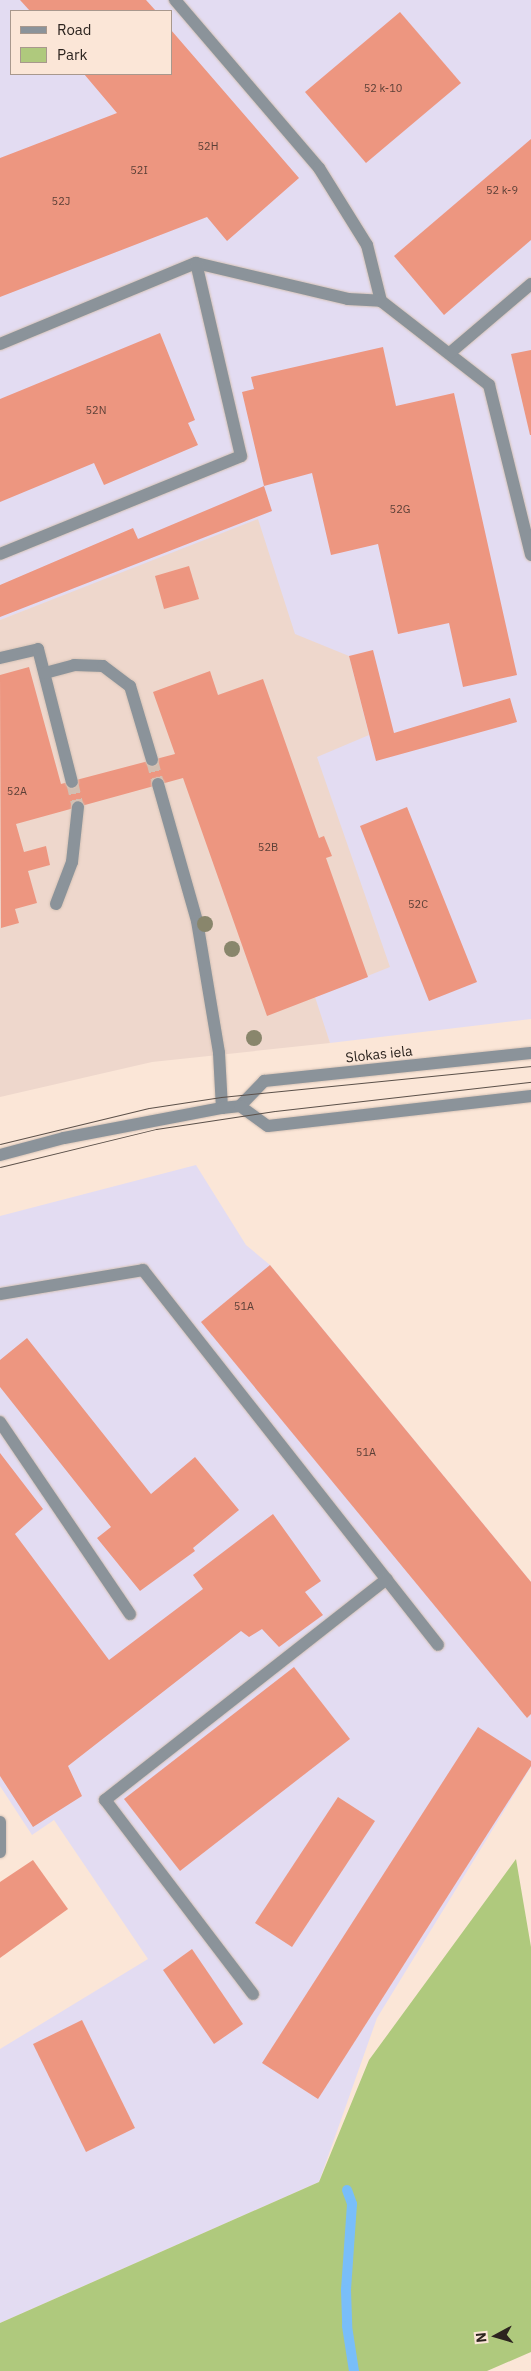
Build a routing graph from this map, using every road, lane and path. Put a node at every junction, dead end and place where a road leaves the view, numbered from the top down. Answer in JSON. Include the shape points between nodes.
{"nodes":[{"id":1,"x":175,"y":0,"type":"edge"},
{"id":2,"x":196,"y":263,"type":"junction"},
{"id":3,"x":531,"y":284,"type":"edge"},
{"id":4,"x":381,"y":301,"type":"junction"},
{"id":5,"x":0,"y":344,"type":"edge"},
{"id":6,"x":451,"y":352,"type":"junction"},
{"id":7,"x":0,"y":554,"type":"edge"},
{"id":8,"x":531,"y":555,"type":"edge"},
{"id":9,"x":0,"y":658,"type":"edge"},
{"id":10,"x":45,"y":673,"type":"junction"},
{"id":11,"x":152,"y":760,"type":"tunnel mouth"},
{"id":12,"x":72,"y":782,"type":"tunnel mouth"},
{"id":13,"x":158,"y":784,"type":"tunnel mouth"},
{"id":14,"x":78,"y":807,"type":"tunnel mouth"},
{"id":15,"x":56,"y":904,"type":"dead end"},
{"id":16,"x":531,"y":1053,"type":"edge"},
{"id":17,"x":531,"y":1096,"type":"edge"},
{"id":18,"x":240,"y":1106,"type":"junction"},
{"id":19,"x":222,"y":1108,"type":"junction"},
{"id":20,"x":0,"y":1155,"type":"edge"},
{"id":21,"x":0,"y":1294,"type":"edge"},
{"id":22,"x":0,"y":1422,"type":"edge"},
{"id":23,"x":387,"y":1579,"type":"junction"},
{"id":24,"x":130,"y":1614,"type":"dead end"},
{"id":25,"x":438,"y":1645,"type":"dead end"},
{"id":26,"x":0,"y":1822,"type":"edge"},
{"id":27,"x":0,"y":1852,"type":"edge"},
{"id":28,"x":253,"y":1994,"type":"dead end"}],
"edges":[{"from":1,"to":4,"type":"street","via":[[319,168],[367,245]]},
{"from":2,"to":4,"type":"street","via":[[348,299]]},
{"from":2,"to":5,"type":"street"},
{"from":2,"to":7,"type":"street","via":[[241,456]]},
{"from":3,"to":6,"type":"street"},
{"from":4,"to":6,"type":"street"},
{"from":6,"to":8,"type":"street","via":[[489,384]]},
{"from":9,"to":10,"type":"street","via":[[38,649]]},
{"from":10,"to":11,"type":"street","via":[[74,665],[103,666],[130,686]]},
{"from":10,"to":12,"type":"street"},
{"from":13,"to":19,"type":"street","via":[[197,921],[219,1053]]},
{"from":14,"to":15,"type":"street","via":[[72,862]]},
{"from":16,"to":18,"type":"street","name":"Slokas iela","via":[[264,1081]]},
{"from":17,"to":18,"type":"street","via":[[268,1126]]},
{"from":18,"to":19,"type":"street"},
{"from":19,"to":20,"type":"street","via":[[64,1138]]},
{"from":21,"to":23,"type":"street","via":[[144,1270]]},
{"from":22,"to":24,"type":"street"},
{"from":23,"to":25,"type":"street"},
{"from":23,"to":28,"type":"street","via":[[105,1800]]},
{"from":26,"to":27,"type":"street"}]}
